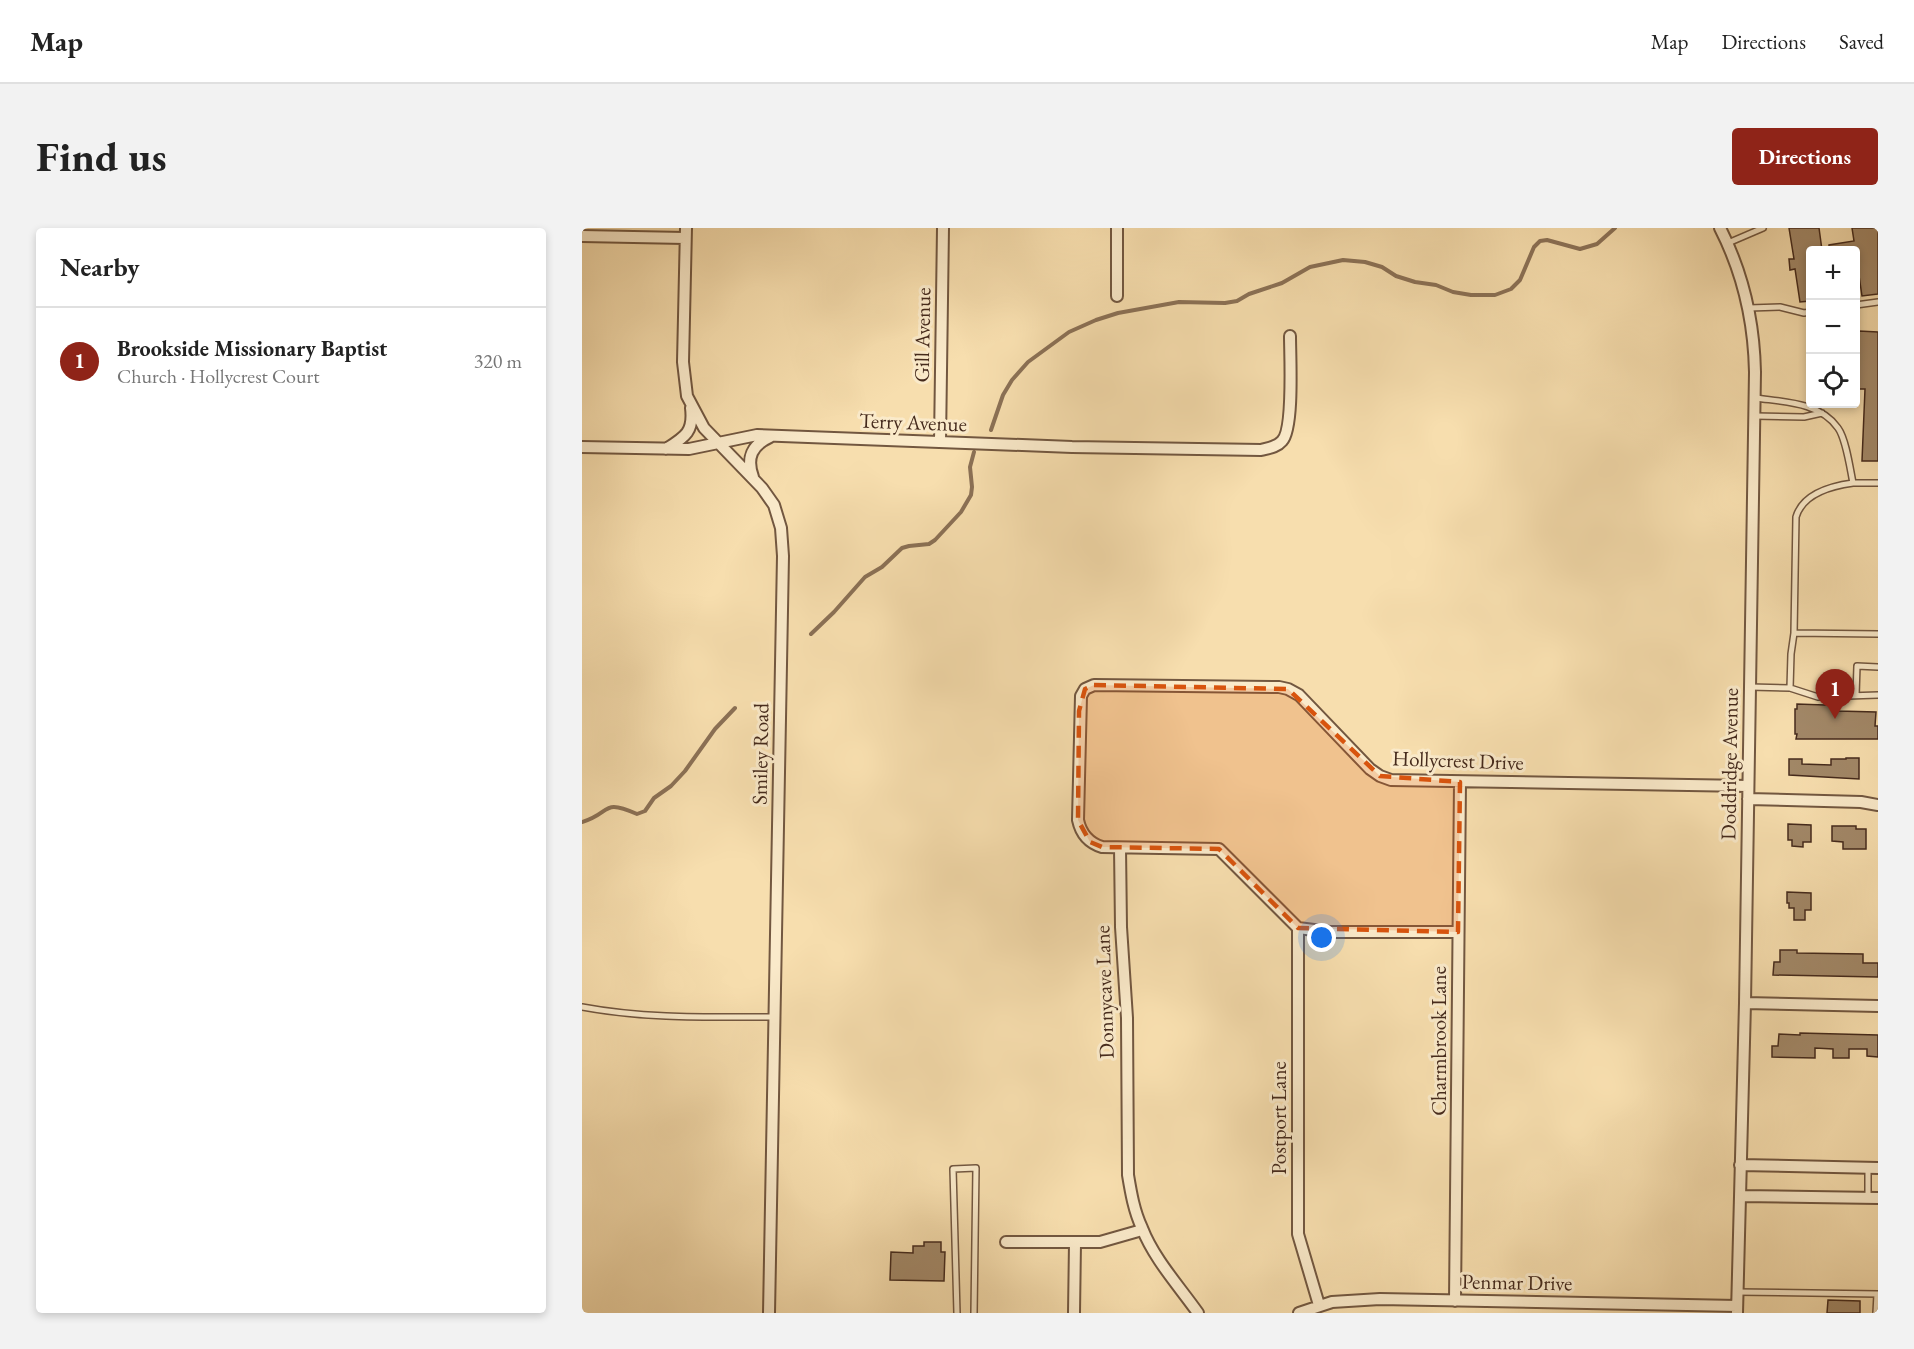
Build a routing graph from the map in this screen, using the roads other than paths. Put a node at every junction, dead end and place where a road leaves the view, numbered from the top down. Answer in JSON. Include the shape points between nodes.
{"nodes":[{"id":1,"x":943,"y":228,"type":"edge"},
{"id":2,"x":1117,"y":228,"type":"edge"},
{"id":3,"x":1720,"y":228,"type":"edge"},
{"id":4,"x":1763,"y":228,"type":"edge"},
{"id":5,"x":686,"y":233,"type":"edge"},
{"id":6,"x":582,"y":236,"type":"edge"},
{"id":7,"x":1728,"y":243,"type":"junction"},
{"id":8,"x":1117,"y":296,"type":"dead end"},
{"id":9,"x":1878,"y":302,"type":"edge"},
{"id":10,"x":1860,"y":304,"type":"edge"},
{"id":11,"x":1749,"y":308,"type":"junction"},
{"id":12,"x":1806,"y":313,"type":"edge"},
{"id":13,"x":1290,"y":336,"type":"dead end"},
{"id":14,"x":1756,"y":398,"type":"junction"},
{"id":15,"x":691,"y":405,"type":"junction"},
{"id":16,"x":1822,"y":413,"type":"junction"},
{"id":17,"x":1755,"y":416,"type":"junction"},
{"id":18,"x":771,"y":436,"type":"junction"},
{"id":19,"x":717,"y":442,"type":"junction"},
{"id":20,"x":940,"y":442,"type":"junction"},
{"id":21,"x":582,"y":447,"type":"edge"},
{"id":22,"x":666,"y":449,"type":"junction"},
{"id":23,"x":754,"y":480,"type":"junction"},
{"id":24,"x":1853,"y":483,"type":"junction"},
{"id":25,"x":1878,"y":483,"type":"edge"},
{"id":26,"x":1794,"y":633,"type":"junction"},
{"id":27,"x":1878,"y":634,"type":"edge"},
{"id":28,"x":1878,"y":667,"type":"edge"},
{"id":29,"x":1750,"y":687,"type":"junction"},
{"id":30,"x":1790,"y":688,"type":"junction"},
{"id":31,"x":1856,"y":695,"type":"junction"},
{"id":32,"x":1878,"y":695,"type":"edge"},
{"id":33,"x":1460,"y":782,"type":"junction"},
{"id":34,"x":1748,"y":786,"type":"junction"},
{"id":35,"x":1748,"y":799,"type":"junction"},
{"id":36,"x":1878,"y":805,"type":"edge"},
{"id":37,"x":1120,"y":848,"type":"junction"},
{"id":38,"x":1298,"y":928,"type":"junction"},
{"id":39,"x":1458,"y":932,"type":"junction"},
{"id":40,"x":1745,"y":1003,"type":"junction"},
{"id":41,"x":1878,"y":1006,"type":"edge"},
{"id":42,"x":582,"y":1007,"type":"edge"},
{"id":43,"x":775,"y":1017,"type":"junction"},
{"id":44,"x":1740,"y":1165,"type":"junction"},
{"id":45,"x":1873,"y":1167,"type":"edge"},
{"id":46,"x":1740,"y":1196,"type":"junction"},
{"id":47,"x":1873,"y":1198,"type":"edge"},
{"id":48,"x":1142,"y":1230,"type":"junction"},
{"id":49,"x":1006,"y":1242,"type":"dead end"},
{"id":50,"x":1075,"y":1243,"type":"junction"},
{"id":51,"x":1737,"y":1292,"type":"junction"},
{"id":52,"x":1877,"y":1294,"type":"edge"},
{"id":53,"x":1455,"y":1301,"type":"junction"},
{"id":54,"x":1319,"y":1305,"type":"junction"},
{"id":55,"x":1737,"y":1309,"type":"edge"},
{"id":56,"x":769,"y":1313,"type":"edge"},
{"id":57,"x":957,"y":1313,"type":"edge"},
{"id":58,"x":974,"y":1313,"type":"edge"},
{"id":59,"x":1074,"y":1313,"type":"edge"},
{"id":60,"x":1198,"y":1313,"type":"edge"},
{"id":61,"x":1299,"y":1313,"type":"edge"},
{"id":62,"x":1876,"y":1313,"type":"edge"}],
"edges":[{"from":1,"to":20,"type":"street","name":"Gill Avenue"},
{"from":2,"to":8,"type":"street"},
{"from":3,"to":7,"type":"street","name":"Doddridge Avenue"},
{"from":4,"to":7,"type":"lane"},
{"from":5,"to":6,"type":"street"},
{"from":5,"to":15,"type":"street","name":"Smiley Road","via":[[683,362]]},
{"from":7,"to":11,"type":"street","name":"Doddridge Avenue"},
{"from":9,"to":10,"type":"lane"},
{"from":11,"to":12,"type":"lane","via":[[1773,306]]},
{"from":11,"to":14,"type":"street","name":"Doddridge Avenue"},
{"from":13,"to":20,"type":"street","name":"Terry Avenue","via":[[1289,421],[1281,443],[1272,448]]},
{"from":14,"to":16,"type":"lane","via":[[1798,403]]},
{"from":14,"to":17,"type":"street","name":"Doddridge Avenue"},
{"from":15,"to":19,"type":"street","name":"Smiley Road"},
{"from":15,"to":22,"type":"street","via":[[693,421],[686,436]]},
{"from":16,"to":17,"type":"lane","via":[[1804,417]]},
{"from":16,"to":24,"type":"lane","via":[[1839,429]]},
{"from":17,"to":29,"type":"street","name":"Doddridge Avenue"},
{"from":18,"to":19,"type":"street","name":"Terry Avenue"},
{"from":18,"to":20,"type":"street","name":"Terry Avenue"},
{"from":18,"to":23,"type":"street","via":[[758,442],[752,451],[750,468]]},
{"from":19,"to":22,"type":"street","name":"Terry Avenue","via":[[689,449]]},
{"from":19,"to":23,"type":"street","name":"Smiley Road"},
{"from":21,"to":22,"type":"street","name":"Terry Avenue"},
{"from":23,"to":43,"type":"street","name":"Smiley Road","via":[[774,506],[783,556]]},
{"from":24,"to":25,"type":"lane"},
{"from":24,"to":26,"type":"lane","via":[[1809,497],[1798,509]]},
{"from":26,"to":27,"type":"lane"},
{"from":26,"to":30,"type":"lane"},
{"from":28,"to":31,"type":"lane","via":[[1857,666]]},
{"from":29,"to":30,"type":"lane"},
{"from":29,"to":34,"type":"street","name":"Doddridge Avenue"},
{"from":30,"to":31,"type":"lane","via":[[1818,697]]},
{"from":31,"to":32,"type":"lane"},
{"from":33,"to":34,"type":"street","name":"Hollycrest Drive"},
{"from":33,"to":37,"type":"street","name":"Hollycrest Drive","via":[[1403,782],[1380,776],[1299,695],[1288,689],[1094,685],[1085,689],[1080,704],[1078,820],[1082,834],[1090,842]]},
{"from":33,"to":39,"type":"street","name":"Charmbrook Lane"},
{"from":34,"to":35,"type":"street","name":"Doddridge Avenue"},
{"from":35,"to":36,"type":"street"},
{"from":35,"to":40,"type":"street","name":"Doddridge Avenue"},
{"from":37,"to":38,"type":"street","via":[[1219,849]]},
{"from":37,"to":48,"type":"street","name":"Donnycave Lane","via":[[1128,1174]]},
{"from":38,"to":39,"type":"street","via":[[1330,932]]},
{"from":38,"to":54,"type":"street","name":"Postport Lane","via":[[1298,1234]]},
{"from":39,"to":53,"type":"street","name":"Charmbrook Lane"},
{"from":40,"to":41,"type":"street"},
{"from":40,"to":44,"type":"street","name":"Doddridge Avenue"},
{"from":42,"to":43,"type":"lane","via":[[614,1013],[690,1017]]},
{"from":43,"to":56,"type":"street","name":"Smiley Road"},
{"from":44,"to":45,"type":"street"},
{"from":44,"to":46,"type":"street","name":"Doddridge Avenue"},
{"from":45,"to":47,"type":"lane"},
{"from":46,"to":47,"type":"street"},
{"from":46,"to":51,"type":"street","name":"Doddridge Avenue"},
{"from":48,"to":50,"type":"street","via":[[1112,1240]]},
{"from":48,"to":60,"type":"street","name":"Donnycave Lane"},
{"from":49,"to":50,"type":"street"},
{"from":50,"to":59,"type":"street"},
{"from":51,"to":52,"type":"lane"},
{"from":51,"to":55,"type":"street","name":"Doddridge Avenue"},
{"from":52,"to":62,"type":"lane"},
{"from":53,"to":54,"type":"street","name":"Penmar Drive","via":[[1380,1299]]},
{"from":53,"to":55,"type":"street","name":"Penmar Drive"},
{"from":54,"to":61,"type":"street","name":"Penmar Drive"},
{"from":57,"to":58,"type":"lane","via":[[953,1168],[976,1168]]}]}
